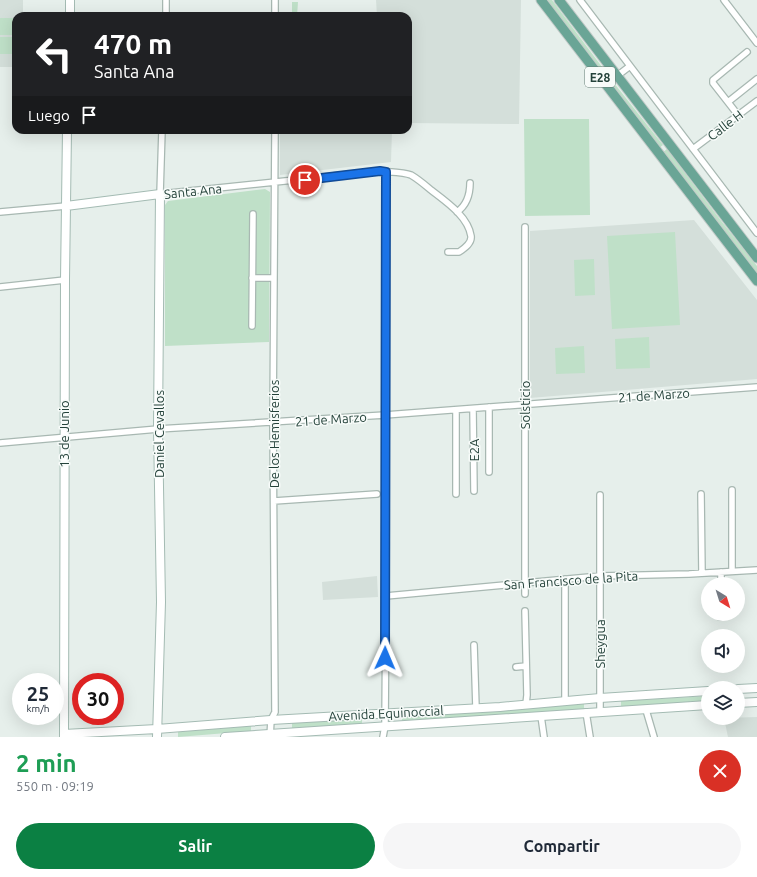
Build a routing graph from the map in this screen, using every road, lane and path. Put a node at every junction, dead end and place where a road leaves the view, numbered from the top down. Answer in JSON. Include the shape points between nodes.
{"nodes":[{"id":1,"x":70,"y":0,"type":"edge"},
{"id":2,"x":166,"y":0,"type":"edge"},
{"id":3,"x":275,"y":0,"type":"edge"},
{"id":4,"x":541,"y":0,"type":"edge"},
{"id":5,"x":559,"y":0,"type":"edge"},
{"id":6,"x":580,"y":0,"type":"edge"},
{"id":7,"x":724,"y":0,"type":"edge"},
{"id":8,"x":70,"y":12,"type":"edge"},
{"id":9,"x":166,"y":12,"type":"edge"},
{"id":10,"x":275,"y":12,"type":"edge"},
{"id":11,"x":757,"y":43,"type":"edge"},
{"id":12,"x":747,"y":52,"type":"dead end"},
{"id":13,"x":630,"y":66,"type":"junction"},
{"id":14,"x":617,"y":76,"type":"junction"},
{"id":15,"x":757,"y":79,"type":"edge"},
{"id":16,"x":757,"y":101,"type":"edge"},
{"id":17,"x":728,"y":102,"type":"junction"},
{"id":18,"x":738,"y":115,"type":"junction"},
{"id":19,"x":67,"y":134,"type":"edge"},
{"id":20,"x":162,"y":134,"type":"edge"},
{"id":21,"x":275,"y":134,"type":"edge"},
{"id":22,"x":669,"y":144,"type":"junction"},
{"id":23,"x":693,"y":149,"type":"junction"},
{"id":24,"x":658,"y":154,"type":"junction"},
{"id":25,"x":386,"y":172,"type":"junction"},
{"id":26,"x":274,"y":183,"type":"junction"},
{"id":27,"x":470,"y":183,"type":"dead end"},
{"id":28,"x":160,"y":194,"type":"junction"},
{"id":29,"x":66,"y":206,"type":"junction"},
{"id":30,"x":0,"y":212,"type":"edge"},
{"id":31,"x":457,"y":212,"type":"junction"},
{"id":32,"x":253,"y":214,"type":"dead end"},
{"id":33,"x":525,"y":227,"type":"dead end"},
{"id":34,"x":757,"y":233,"type":"edge"},
{"id":35,"x":448,"y":252,"type":"dead end"},
{"id":36,"x":757,"y":258,"type":"edge"},
{"id":37,"x":252,"y":278,"type":"junction"},
{"id":38,"x":274,"y":278,"type":"junction"},
{"id":39,"x":64,"y":280,"type":"junction"},
{"id":40,"x":757,"y":281,"type":"edge"},
{"id":41,"x":0,"y":287,"type":"edge"},
{"id":42,"x":252,"y":326,"type":"dead end"},
{"id":43,"x":757,"y":387,"type":"edge"},
{"id":44,"x":526,"y":405,"type":"junction"},
{"id":45,"x":489,"y":407,"type":"junction"},
{"id":46,"x":473,"y":409,"type":"junction"},
{"id":47,"x":456,"y":410,"type":"junction"},
{"id":48,"x":385,"y":415,"type":"junction"},
{"id":49,"x":273,"y":422,"type":"junction"},
{"id":50,"x":158,"y":429,"type":"junction"},
{"id":51,"x":64,"y":437,"type":"junction"},
{"id":52,"x":0,"y":443,"type":"edge"},
{"id":53,"x":489,"y":472,"type":"dead end"},
{"id":54,"x":732,"y":490,"type":"dead end"},
{"id":55,"x":474,"y":491,"type":"dead end"},
{"id":56,"x":377,"y":494,"type":"dead end"},
{"id":57,"x":456,"y":494,"type":"dead end"},
{"id":58,"x":701,"y":494,"type":"dead end"},
{"id":59,"x":600,"y":495,"type":"dead end"},
{"id":60,"x":274,"y":501,"type":"junction"},
{"id":61,"x":757,"y":570,"type":"edge"},
{"id":62,"x":732,"y":571,"type":"junction"},
{"id":63,"x":721,"y":572,"type":"junction"},
{"id":64,"x":702,"y":573,"type":"junction"},
{"id":65,"x":600,"y":576,"type":"junction"},
{"id":66,"x":721,"y":577,"type":"edge"},
{"id":67,"x":565,"y":579,"type":"junction"},
{"id":68,"x":524,"y":583,"type":"junction"},
{"id":69,"x":525,"y":594,"type":"dead end"},
{"id":70,"x":386,"y":596,"type":"junction"},
{"id":71,"x":525,"y":611,"type":"dead end"},
{"id":72,"x":474,"y":645,"type":"dead end"},
{"id":73,"x":526,"y":666,"type":"junction"},
{"id":74,"x":516,"y":667,"type":"dead end"},
{"id":75,"x":757,"y":688,"type":"edge"},
{"id":76,"x":745,"y":689,"type":"edge"},
{"id":77,"x":701,"y":691,"type":"edge"},
{"id":78,"x":600,"y":698,"type":"junction"},
{"id":79,"x":565,"y":701,"type":"junction"},
{"id":80,"x":757,"y":702,"type":"edge"},
{"id":81,"x":745,"y":703,"type":"edge"},
{"id":82,"x":526,"y":704,"type":"junction"},
{"id":83,"x":701,"y":706,"type":"edge"},
{"id":84,"x":476,"y":708,"type":"junction"},
{"id":85,"x":646,"y":710,"type":"junction"},
{"id":86,"x":586,"y":712,"type":"junction"},
{"id":87,"x":600,"y":712,"type":"junction"},
{"id":88,"x":384,"y":713,"type":"junction"},
{"id":89,"x":541,"y":716,"type":"junction"},
{"id":90,"x":271,"y":720,"type":"junction"},
{"id":91,"x":385,"y":726,"type":"junction"},
{"id":92,"x":157,"y":733,"type":"edge"},
{"id":93,"x":315,"y":734,"type":"edge"},
{"id":94,"x":64,"y":736,"type":"edge"},
{"id":95,"x":270,"y":736,"type":"edge"},
{"id":96,"x":225,"y":737,"type":"edge"},
{"id":97,"x":383,"y":737,"type":"edge"},
{"id":98,"x":544,"y":737,"type":"edge"},
{"id":99,"x":590,"y":737,"type":"edge"},
{"id":100,"x":654,"y":737,"type":"edge"}],
"edges":[{"from":1,"to":8,"type":"main road"},
{"from":2,"to":9,"type":"street"},
{"from":3,"to":10,"type":"street"},
{"from":4,"to":24,"type":"main road","number":"E28"},
{"from":5,"to":14,"type":"main road","number":"E28"},
{"from":6,"to":13,"type":"street"},
{"from":7,"to":11,"type":"street"},
{"from":12,"to":17,"type":"street","via":[[713,80]]},
{"from":13,"to":14,"type":"street"},
{"from":13,"to":23,"type":"street"},
{"from":14,"to":22,"type":"main road","number":"E28"},
{"from":15,"to":17,"type":"street"},
{"from":16,"to":18,"type":"street","name":"Calle H"},
{"from":17,"to":18,"type":"street"},
{"from":18,"to":23,"type":"street","name":"Calle H"},
{"from":19,"to":29,"type":"main road","name":"13 de Junio"},
{"from":20,"to":28,"type":"street","name":"Daniel Cevallos"},
{"from":21,"to":26,"type":"street","name":"De los Hemisferios"},
{"from":22,"to":24,"type":"main road"},
{"from":22,"to":36,"type":"main road","number":"E28"},
{"from":23,"to":34,"type":"street"},
{"from":24,"to":40,"type":"main road","number":"E28"},
{"from":25,"to":26,"type":"street","name":"Santa Ana"},
{"from":25,"to":31,"type":"street","name":"Santa Ana","via":[[411,175],[451,204]]},
{"from":25,"to":48,"type":"street"},
{"from":26,"to":28,"type":"street","name":"Santa Ana"},
{"from":26,"to":38,"type":"street","name":"De los Hemisferios"},
{"from":27,"to":31,"type":"street","via":[[466,204]]},
{"from":28,"to":29,"type":"main road","name":"Santa Ana"},
{"from":28,"to":50,"type":"main road","name":"Daniel Cevallos"},
{"from":29,"to":30,"type":"street","name":"Santa Ana"},
{"from":29,"to":39,"type":"main road","name":"13 de Junio"},
{"from":31,"to":35,"type":"street","name":"Santa Ana","via":[[472,237],[470,244],[459,252]]},
{"from":32,"to":37,"type":"street"},
{"from":33,"to":44,"type":"street","name":"Solsticio"},
{"from":37,"to":38,"type":"street"},
{"from":37,"to":42,"type":"street"},
{"from":38,"to":49,"type":"street","name":"De los Hemisferios"},
{"from":39,"to":41,"type":"street"},
{"from":39,"to":51,"type":"main road","name":"13 de Junio"},
{"from":43,"to":44,"type":"street","name":"21 de Marzo"},
{"from":44,"to":45,"type":"street","name":"21 de Marzo"},
{"from":44,"to":68,"type":"street","name":"Solsticio"},
{"from":45,"to":46,"type":"street","name":"21 de Marzo"},
{"from":45,"to":53,"type":"street"},
{"from":46,"to":47,"type":"street","name":"21 de Marzo"},
{"from":46,"to":55,"type":"street","name":"E2A"},
{"from":47,"to":48,"type":"street","name":"21 de Marzo"},
{"from":47,"to":57,"type":"street"},
{"from":48,"to":49,"type":"street","name":"21 de Marzo"},
{"from":48,"to":70,"type":"street"},
{"from":49,"to":50,"type":"street","name":"21 de Marzo"},
{"from":49,"to":60,"type":"street","name":"De los Hemisferios"},
{"from":50,"to":51,"type":"street","name":"21 de Marzo"},
{"from":50,"to":92,"type":"main road","name":"Daniel Cevallos","via":[[161,602]]},
{"from":51,"to":52,"type":"street","name":"21 de Marzo"},
{"from":51,"to":94,"type":"main road","name":"13 de Junio"},
{"from":54,"to":62,"type":"street"},
{"from":56,"to":60,"type":"street"},
{"from":58,"to":64,"type":"street"},
{"from":59,"to":65,"type":"street","name":"Sheygua"},
{"from":60,"to":90,"type":"street","name":"De los Hemisferios","via":[[274,712]]},
{"from":61,"to":62,"type":"street","name":"San Francisco de la Pita"},
{"from":62,"to":63,"type":"street","name":"San Francisco de la Pita"},
{"from":63,"to":64,"type":"street","name":"San Francisco de la Pita"},
{"from":63,"to":66,"type":"street"},
{"from":64,"to":65,"type":"street","name":"San Francisco de la Pita"},
{"from":65,"to":67,"type":"street","name":"San Francisco de la Pita"},
{"from":65,"to":78,"type":"street","name":"Sheygua"},
{"from":67,"to":68,"type":"street","name":"San Francisco de la Pita"},
{"from":67,"to":79,"type":"street"},
{"from":68,"to":69,"type":"street","name":"Solsticio"},
{"from":68,"to":70,"type":"street","name":"San Francisco de la Pita"},
{"from":70,"to":88,"type":"street"},
{"from":71,"to":73,"type":"street"},
{"from":72,"to":84,"type":"street"},
{"from":73,"to":74,"type":"street"},
{"from":73,"to":82,"type":"street"},
{"from":75,"to":76,"type":"main road"},
{"from":77,"to":78,"type":"main road","name":"Avenida Equinoccial"},
{"from":78,"to":79,"type":"main road","name":"Avenida Equinoccial"},
{"from":78,"to":87,"type":"street","name":"Sheygua"},
{"from":79,"to":82,"type":"main road","name":"Avenida Equinoccial"},
{"from":80,"to":81,"type":"main road"},
{"from":82,"to":84,"type":"main road","name":"Avenida Equinoccial"},
{"from":83,"to":85,"type":"main road","name":"Avenida Equinoccial"},
{"from":84,"to":88,"type":"main road","name":"Avenida Equinoccial"},
{"from":85,"to":87,"type":"main road","name":"Avenida Equinoccial"},
{"from":85,"to":100,"type":"street"},
{"from":86,"to":87,"type":"main road","name":"Avenida Equinoccial"},
{"from":86,"to":89,"type":"main road","name":"Avenida Equinoccial"},
{"from":86,"to":99,"type":"street"},
{"from":88,"to":90,"type":"main road","name":"Avenida Equinoccial"},
{"from":88,"to":91,"type":"street"},
{"from":89,"to":91,"type":"main road","name":"Avenida Equinoccial"},
{"from":89,"to":98,"type":"street"},
{"from":90,"to":92,"type":"main road","name":"Avenida Equinoccial"},
{"from":90,"to":95,"type":"street","name":"De los Hemisferios"},
{"from":91,"to":93,"type":"main road","name":"Avenida Equinoccial"},
{"from":91,"to":97,"type":"street"},
{"from":92,"to":94,"type":"main road","name":"Avenida Equinoccial"},
{"from":93,"to":95,"type":"main road","name":"Avenida Equinoccial"},
{"from":95,"to":96,"type":"main road","name":"Avenida Equinoccial"}]}
